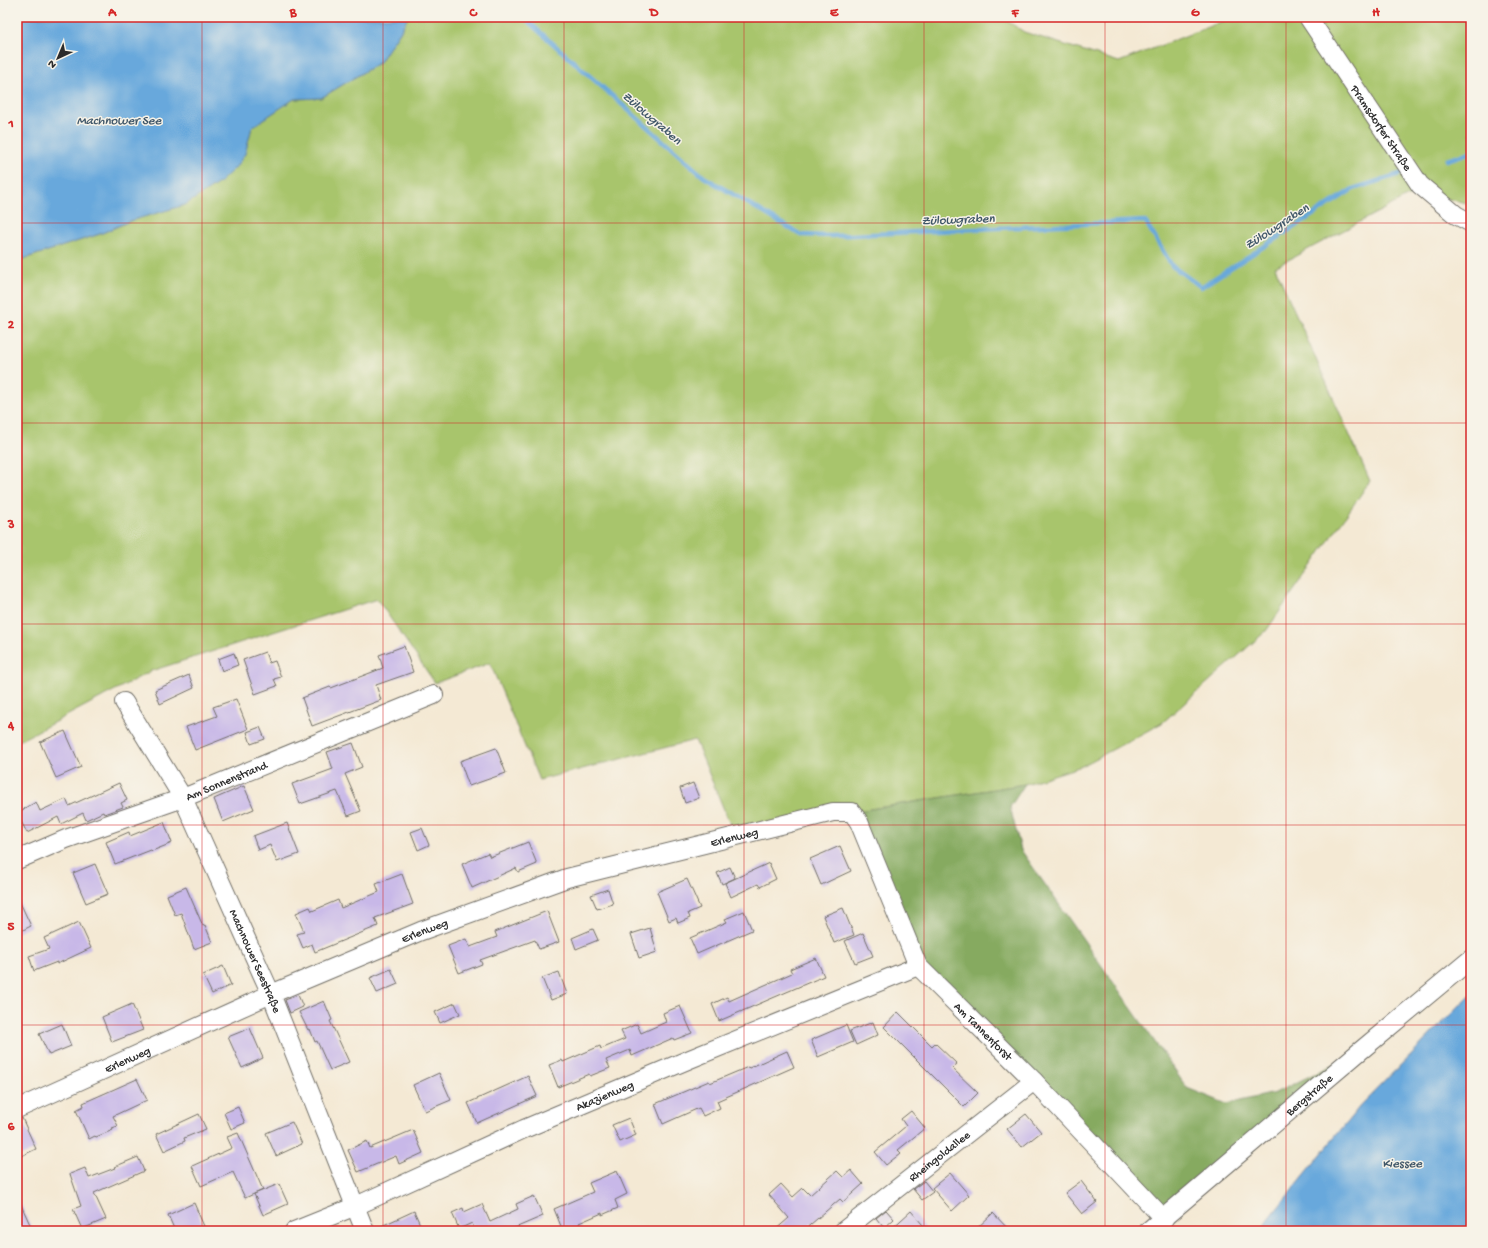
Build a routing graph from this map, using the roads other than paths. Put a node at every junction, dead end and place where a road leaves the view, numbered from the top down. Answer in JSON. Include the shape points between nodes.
{"nodes":[{"id":1,"x":1308,"y":17,"type":"edge"},
{"id":2,"x":1471,"y":223,"type":"edge"},
{"id":3,"x":434,"y":695,"type":"dead end"},
{"id":4,"x":124,"y":702,"type":"dead end"},
{"id":5,"x":183,"y":798,"type":"junction"},
{"id":6,"x":852,"y":812,"type":"joint"},
{"id":7,"x":17,"y":860,"type":"edge"},
{"id":8,"x":1471,"y":959,"type":"edge"},
{"id":9,"x":918,"y":966,"type":"junction"},
{"id":10,"x":270,"y":994,"type":"junction"},
{"id":11,"x":1034,"y":1082,"type":"junction"},
{"id":12,"x":17,"y":1108,"type":"edge"},
{"id":13,"x":356,"y":1206,"type":"junction"},
{"id":14,"x":1164,"y":1219,"type":"junction"},
{"id":15,"x":294,"y":1231,"type":"edge"},
{"id":16,"x":365,"y":1231,"type":"edge"},
{"id":17,"x":844,"y":1231,"type":"edge"},
{"id":18,"x":1148,"y":1231,"type":"edge"}],
"edges":[{"from":1,"to":2,"type":"street","name":"Pramsdorfer Straße","via":[[1420,185],[1456,215]]},
{"from":3,"to":5,"type":"street","name":"Am Sonnenstrand"},
{"from":4,"to":5,"type":"street","name":"Machnower Seestraße"},
{"from":5,"to":7,"type":"street","name":"Am Sonnenstrand","via":[[66,839]]},
{"from":5,"to":10,"type":"street","name":"Machnower Seestraße"},
{"from":6,"to":9,"type":"street","name":"Am Tannenforst","via":[[859,822]]},
{"from":6,"to":10,"type":"street","name":"Erlenweg","via":[[834,812],[567,878],[421,931]]},
{"from":8,"to":14,"type":"street","name":"Bergstraße"},
{"from":9,"to":11,"type":"street","name":"Am Tannenforst"},
{"from":9,"to":13,"type":"street","name":"Akazienweg","via":[[531,1126]]},
{"from":10,"to":12,"type":"street","name":"Erlenweg"},
{"from":10,"to":13,"type":"street","name":"Machnower Seestraße"},
{"from":11,"to":14,"type":"street","name":"Am Tannenforst"},
{"from":11,"to":17,"type":"street","name":"Rheingoldallee"},
{"from":13,"to":15,"type":"street","name":"Akazienweg"},
{"from":13,"to":16,"type":"street","name":"Machnower Seestraße"},
{"from":14,"to":18,"type":"street","name":"Bergstraße"}]}
